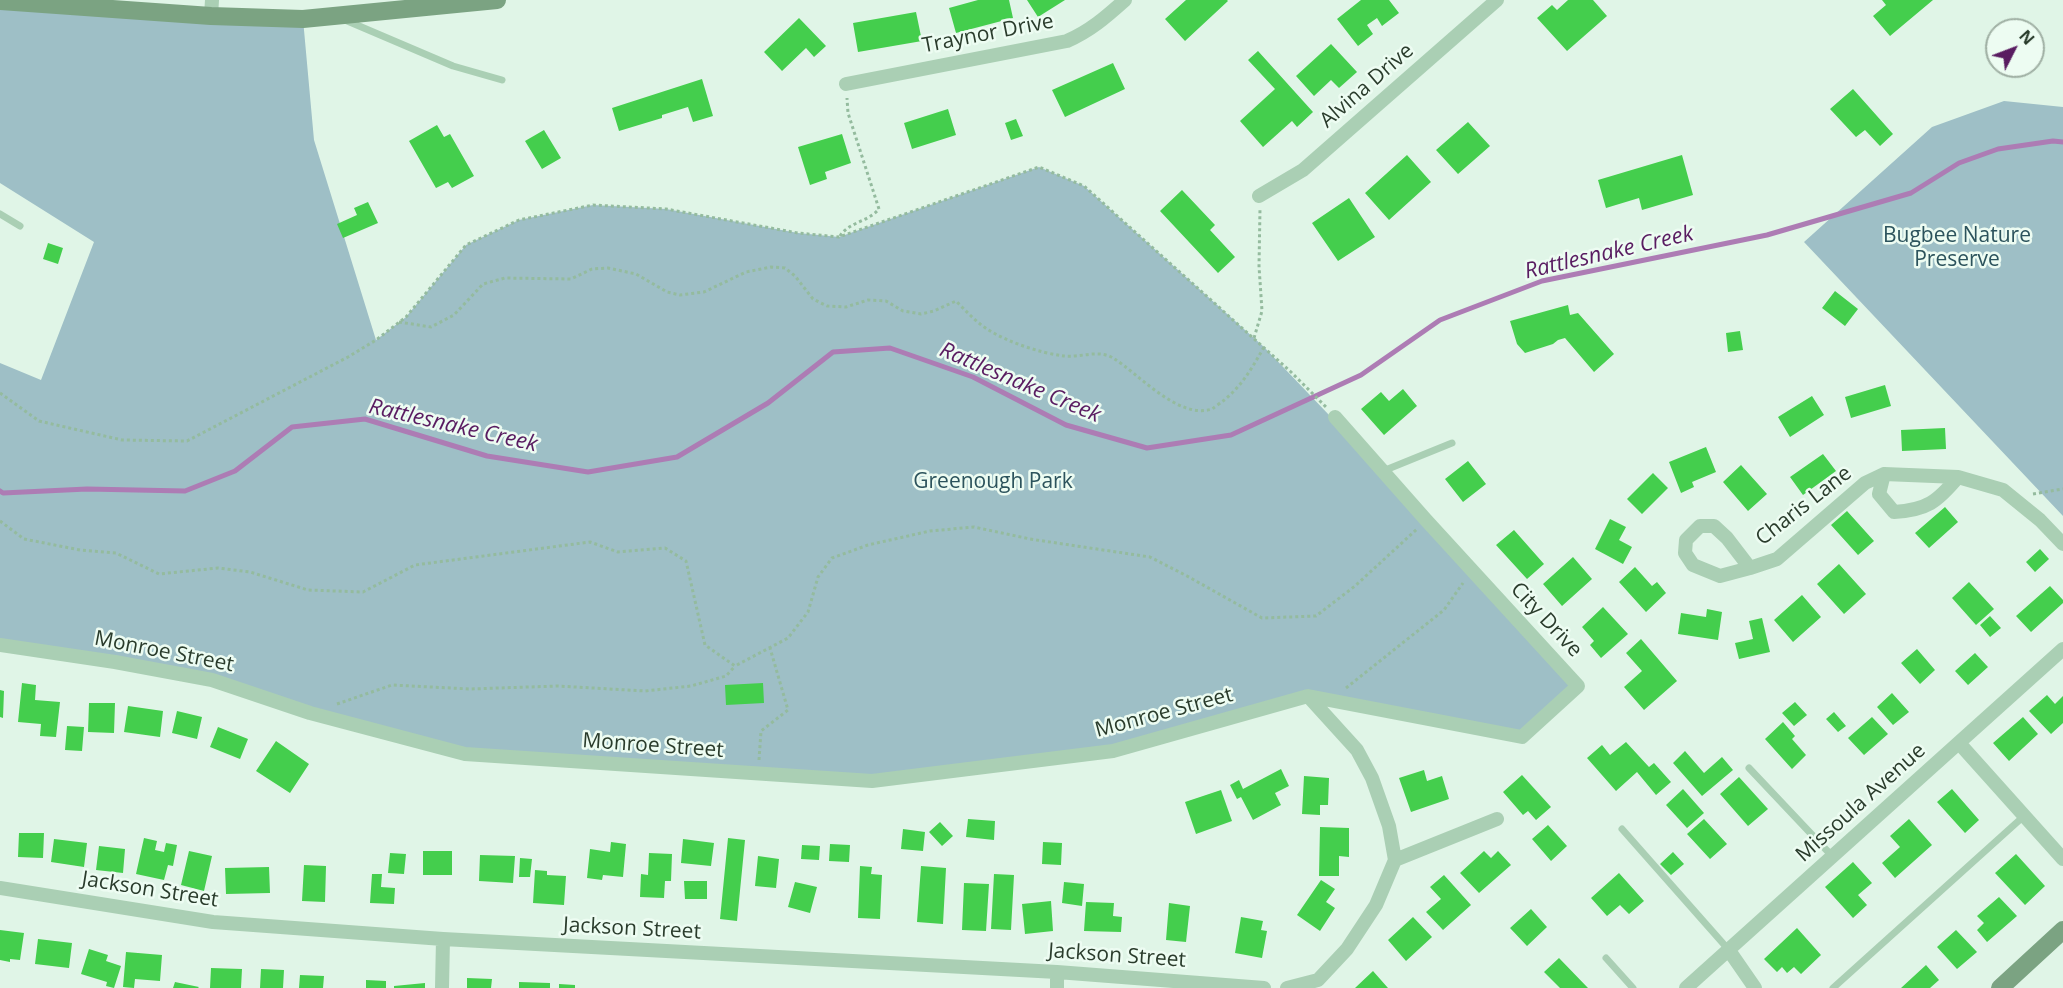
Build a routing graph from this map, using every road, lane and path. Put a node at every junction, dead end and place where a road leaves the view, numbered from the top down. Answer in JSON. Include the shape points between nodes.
{"nodes":[{"id":1,"x":0,"y":0,"type":"edge"},
{"id":2,"x":497,"y":0,"type":"edge"},
{"id":3,"x":1125,"y":0,"type":"edge"},
{"id":4,"x":1497,"y":0,"type":"edge"},
{"id":5,"x":211,"y":8,"type":"edge"},
{"id":6,"x":334,"y":15,"type":"junction"},
{"id":7,"x":502,"y":80,"type":"dead end"},
{"id":8,"x":846,"y":84,"type":"joint"},
{"id":9,"x":1259,"y":196,"type":"joint"},
{"id":10,"x":0,"y":214,"type":"edge"},
{"id":11,"x":20,"y":226,"type":"dead end"},
{"id":12,"x":839,"y":237,"type":"junction"},
{"id":13,"x":399,"y":322,"type":"junction"},
{"id":14,"x":1254,"y":338,"type":"junction"},
{"id":15,"x":1264,"y":347,"type":"junction"},
{"id":16,"x":0,"y":393,"type":"edge"},
{"id":17,"x":1335,"y":417,"type":"joint"},
{"id":18,"x":1452,"y":443,"type":"dead end"},
{"id":19,"x":1383,"y":471,"type":"junction"},
{"id":20,"x":1884,"y":474,"type":"junction"},
{"id":21,"x":1958,"y":477,"type":"junction"},
{"id":22,"x":2063,"y":489,"type":"edge"},
{"id":23,"x":2022,"y":505,"type":"junction"},
{"id":24,"x":1426,"y":520,"type":"junction"},
{"id":25,"x":0,"y":521,"type":"edge"},
{"id":26,"x":2063,"y":544,"type":"edge"},
{"id":27,"x":1469,"y":567,"type":"junction"},
{"id":28,"x":1750,"y":568,"type":"junction"},
{"id":29,"x":0,"y":645,"type":"edge"},
{"id":30,"x":770,"y":648,"type":"junction"},
{"id":31,"x":2063,"y":649,"type":"edge"},
{"id":32,"x":735,"y":666,"type":"junction"},
{"id":33,"x":1308,"y":696,"type":"junction"},
{"id":34,"x":1330,"y":700,"type":"junction"},
{"id":35,"x":310,"y":713,"type":"junction"},
{"id":36,"x":1959,"y":743,"type":"junction"},
{"id":37,"x":1749,"y":768,"type":"dead end"},
{"id":38,"x":759,"y":773,"type":"junction"},
{"id":39,"x":2024,"y":816,"type":"junction"},
{"id":40,"x":1497,"y":819,"type":"dead end"},
{"id":41,"x":1622,"y":829,"type":"dead end"},
{"id":42,"x":1833,"y":857,"type":"junction"},
{"id":43,"x":2063,"y":859,"type":"edge"},
{"id":44,"x":1395,"y":860,"type":"junction"},
{"id":45,"x":0,"y":888,"type":"edge"},
{"id":46,"x":2063,"y":930,"type":"edge"},
{"id":47,"x":443,"y":939,"type":"junction"},
{"id":48,"x":1728,"y":949,"type":"junction"},
{"id":49,"x":1606,"y":958,"type":"dead end"},
{"id":50,"x":1057,"y":972,"type":"junction"},
{"id":51,"x":442,"y":988,"type":"edge"},
{"id":52,"x":1056,"y":988,"type":"edge"},
{"id":53,"x":1264,"y":988,"type":"edge"},
{"id":54,"x":1287,"y":988,"type":"edge"},
{"id":55,"x":1633,"y":988,"type":"edge"},
{"id":56,"x":1686,"y":988,"type":"edge"},
{"id":57,"x":1755,"y":988,"type":"edge"},
{"id":58,"x":1833,"y":988,"type":"edge"},
{"id":59,"x":2000,"y":988,"type":"edge"}],
"edges":[{"from":1,"to":5,"type":"street"},
{"from":2,"to":6,"type":"street"},
{"from":3,"to":8,"type":"street","name":"Traynor Drive","via":[[1099,24],[1067,41]]},
{"from":4,"to":9,"type":"street","name":"Alvina Drive","via":[[1302,170]]},
{"from":5,"to":6,"type":"street","via":[[303,19]]},
{"from":6,"to":7,"type":"lane","via":[[453,66]]},
{"from":8,"to":12,"type":"path","via":[[848,113],[879,209],[845,229]]},
{"from":9,"to":14,"type":"path","via":[[1262,311]]},
{"from":10,"to":11,"type":"lane"},
{"from":12,"to":13,"type":"path","via":[[666,209],[592,205],[519,220],[466,245]]},
{"from":12,"to":14,"type":"path","via":[[1039,167],[1084,186]]},
{"from":13,"to":15,"type":"path","via":[[431,327],[454,315],[483,284],[505,278],[571,279],[592,269],[608,267],[636,274],[680,295],[704,292],[746,272],[771,267],[785,268],[813,299],[827,306],[886,301],[903,311],[921,314],[956,301],[987,329],[1031,349],[1065,356],[1112,357],[1149,387],[1194,410],[1212,409],[1230,395],[1244,382]]},
{"from":13,"to":16,"type":"path","via":[[348,357],[188,441],[122,440],[39,421]]},
{"from":14,"to":15,"type":"path"},
{"from":15,"to":17,"type":"path"},
{"from":17,"to":19,"type":"street","name":"City Drive"},
{"from":18,"to":19,"type":"lane"},
{"from":19,"to":24,"type":"street","name":"City Drive"},
{"from":20,"to":21,"type":"street","name":"Charis Lane"},
{"from":20,"to":21,"type":"street","name":"Charis Lane","via":[[1879,494],[1894,512],[1915,511],[1940,498]]},
{"from":20,"to":28,"type":"street","name":"Charis Lane","via":[[1865,483],[1777,559]]},
{"from":21,"to":23,"type":"street","name":"Charis Lane","via":[[2003,490]]},
{"from":22,"to":23,"type":"path","via":[[2035,493]]},
{"from":23,"to":26,"type":"street","name":"Charis Lane"},
{"from":24,"to":27,"type":"street","name":"City Drive"},
{"from":24,"to":30,"type":"path","via":[[1355,586],[1316,616],[1262,618],[1150,557],[974,527],[930,531],[832,558],[818,577],[808,612],[788,638]]},
{"from":25,"to":32,"type":"path","via":[[24,539],[116,553],[159,574],[218,568],[250,572],[308,590],[363,592],[415,565],[590,542],[618,552],[665,548],[686,561],[705,645]]},
{"from":27,"to":34,"type":"path","via":[[1461,588],[1444,610]]},
{"from":27,"to":34,"type":"street","name":"City Drive","via":[[1578,686],[1522,737]]},
{"from":28,"to":28,"type":"street","name":"Charis Lane","via":[[1714,526],[1700,526],[1686,540],[1685,553],[1693,565],[1720,576]]},
{"from":29,"to":35,"type":"street","name":"Monroe Street","via":[[212,680]]},
{"from":30,"to":32,"type":"path"},
{"from":30,"to":38,"type":"path","via":[[788,710],[760,731]]},
{"from":31,"to":36,"type":"street","name":"Missoula Avenue"},
{"from":32,"to":35,"type":"path","via":[[726,676],[691,686],[645,691],[392,685]]},
{"from":33,"to":34,"type":"street","name":"City Drive"},
{"from":33,"to":38,"type":"street","name":"Monroe Street","via":[[1113,751],[872,781]]},
{"from":33,"to":44,"type":"street","via":[[1357,750],[1372,778],[1389,826]]},
{"from":35,"to":38,"type":"street","name":"Monroe Street","via":[[465,754]]},
{"from":36,"to":39,"type":"street"},
{"from":36,"to":42,"type":"street","name":"Missoula Avenue"},
{"from":37,"to":42,"type":"lane"},
{"from":39,"to":43,"type":"street"},
{"from":39,"to":58,"type":"lane"},
{"from":40,"to":44,"type":"street"},
{"from":41,"to":48,"type":"lane"},
{"from":42,"to":48,"type":"street","name":"Missoula Avenue"},
{"from":44,"to":54,"type":"street","via":[[1376,905],[1347,949],[1318,980]]},
{"from":45,"to":47,"type":"street","name":"Jackson Street","via":[[213,922]]},
{"from":46,"to":59,"type":"street"},
{"from":47,"to":50,"type":"street","name":"Jackson Street"},
{"from":47,"to":51,"type":"street"},
{"from":48,"to":56,"type":"street","name":"Missoula Avenue"},
{"from":48,"to":57,"type":"street"},
{"from":49,"to":55,"type":"lane"},
{"from":50,"to":52,"type":"street"},
{"from":50,"to":53,"type":"street","name":"Jackson Street"}]}
